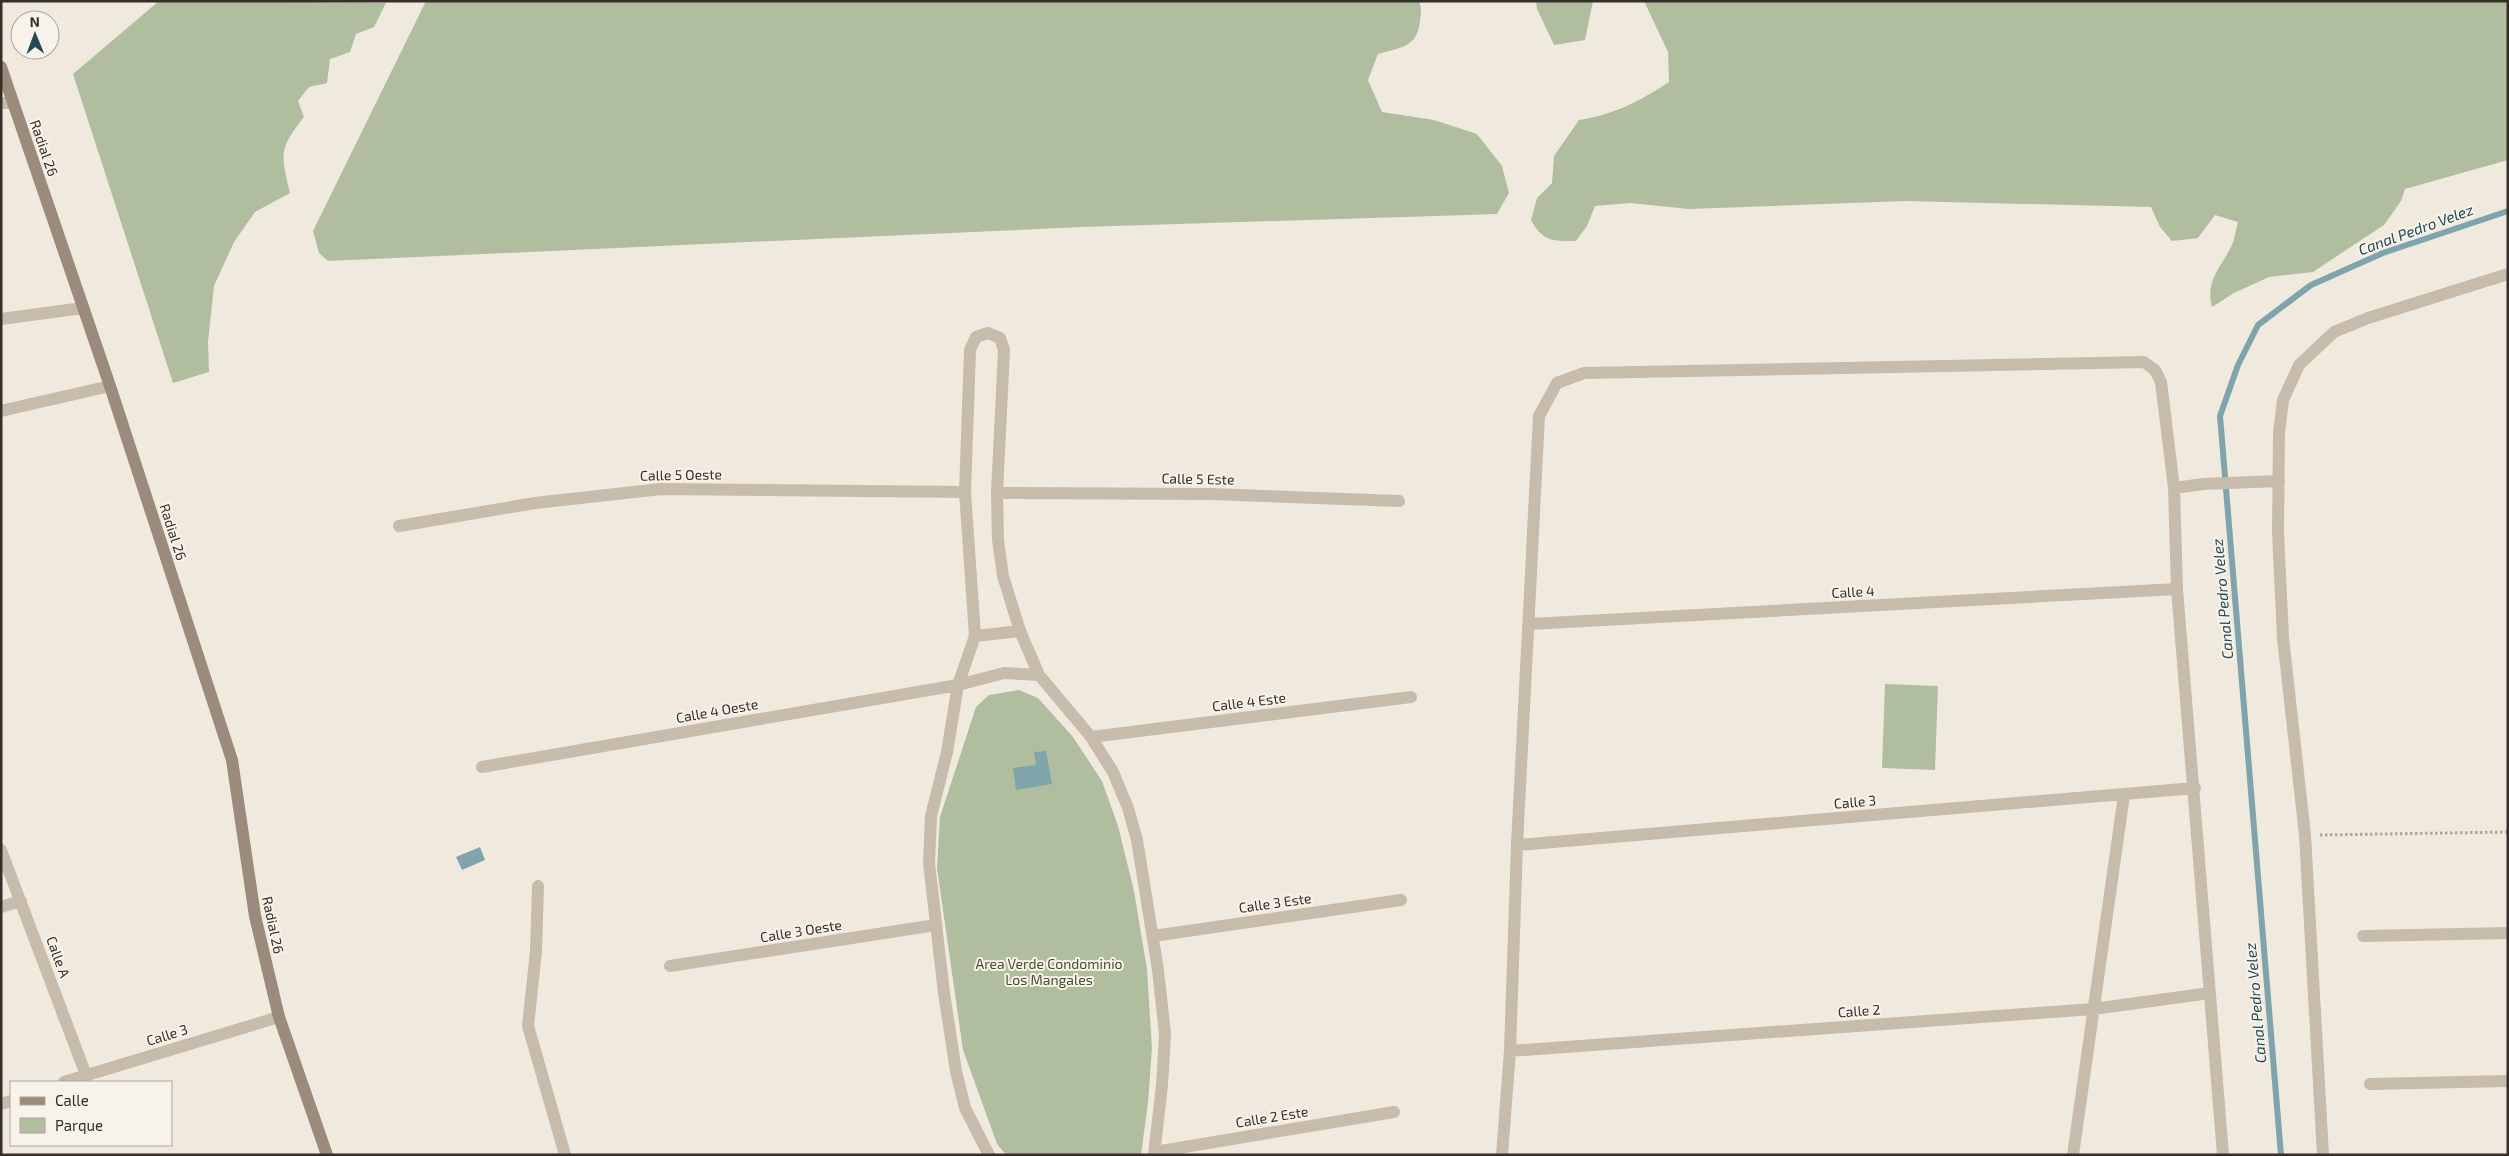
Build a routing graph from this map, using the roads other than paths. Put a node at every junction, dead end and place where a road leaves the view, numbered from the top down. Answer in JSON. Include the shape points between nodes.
{"nodes":[{"id":1,"x":1,"y":67,"type":"edge"},
{"id":2,"x":7,"y":103,"type":"edge"},
{"id":3,"x":2508,"y":274,"type":"edge"},
{"id":4,"x":83,"y":308,"type":"junction"},
{"id":5,"x":1,"y":320,"type":"edge"},
{"id":6,"x":110,"y":386,"type":"junction"},
{"id":7,"x":1,"y":411,"type":"edge"},
{"id":8,"x":2279,"y":481,"type":"junction"},
{"id":9,"x":2174,"y":488,"type":"junction"},
{"id":10,"x":965,"y":492,"type":"junction"},
{"id":11,"x":997,"y":493,"type":"junction"},
{"id":12,"x":1399,"y":500,"type":"dead end"},
{"id":13,"x":399,"y":526,"type":"dead end"},
{"id":14,"x":2177,"y":589,"type":"junction"},
{"id":15,"x":1530,"y":624,"type":"junction"},
{"id":16,"x":1020,"y":631,"type":"junction"},
{"id":17,"x":975,"y":636,"type":"junction"},
{"id":18,"x":1039,"y":675,"type":"junction"},
{"id":19,"x":958,"y":685,"type":"junction"},
{"id":20,"x":1411,"y":697,"type":"dead end"},
{"id":21,"x":1091,"y":737,"type":"junction"},
{"id":22,"x":482,"y":767,"type":"dead end"},
{"id":23,"x":2195,"y":788,"type":"junction"},
{"id":24,"x":2124,"y":795,"type":"junction"},
{"id":25,"x":1517,"y":845,"type":"junction"},
{"id":26,"x":1,"y":850,"type":"edge"},
{"id":27,"x":538,"y":886,"type":"dead end"},
{"id":28,"x":21,"y":900,"type":"junction"},
{"id":29,"x":1401,"y":900,"type":"dead end"},
{"id":30,"x":1,"y":907,"type":"edge"},
{"id":31,"x":936,"y":925,"type":"junction"},
{"id":32,"x":2508,"y":933,"type":"edge"},
{"id":33,"x":1153,"y":936,"type":"junction"},
{"id":34,"x":2363,"y":936,"type":"dead end"},
{"id":35,"x":670,"y":966,"type":"dead end"},
{"id":36,"x":2210,"y":993,"type":"junction"},
{"id":37,"x":2093,"y":1009,"type":"junction"},
{"id":38,"x":279,"y":1017,"type":"junction"},
{"id":39,"x":1510,"y":1052,"type":"junction"},
{"id":40,"x":86,"y":1075,"type":"junction"},
{"id":41,"x":67,"y":1081,"type":"edge"},
{"id":42,"x":2508,"y":1081,"type":"edge"},
{"id":43,"x":2370,"y":1084,"type":"dead end"},
{"id":44,"x":1394,"y":1112,"type":"dead end"},
{"id":45,"x":1155,"y":1153,"type":"edge"},
{"id":46,"x":984,"y":1154,"type":"edge"},
{"id":47,"x":327,"y":1155,"type":"edge"},
{"id":48,"x":565,"y":1155,"type":"edge"},
{"id":49,"x":1502,"y":1155,"type":"edge"},
{"id":50,"x":2073,"y":1155,"type":"edge"},
{"id":51,"x":2223,"y":1155,"type":"edge"},
{"id":52,"x":2322,"y":1155,"type":"edge"}],
"edges":[{"from":1,"to":2,"type":"main road","name":"Radial 26"},
{"from":2,"to":4,"type":"main road","name":"Radial 26"},
{"from":3,"to":8,"type":"street","via":[[2368,318],[2334,332],[2299,365],[2283,400]]},
{"from":4,"to":5,"type":"street"},
{"from":4,"to":6,"type":"main road","name":"Radial 26"},
{"from":6,"to":7,"type":"street"},
{"from":6,"to":38,"type":"main road","name":"Radial 26","via":[[232,760],[255,916]]},
{"from":8,"to":9,"type":"street"},
{"from":8,"to":52,"type":"street","via":[[2283,638],[2305,835]]},
{"from":9,"to":14,"type":"street"},
{"from":9,"to":15,"type":"street","via":[[2161,382],[2155,370],[2144,362],[1584,373],[1557,383],[1539,416]]},
{"from":10,"to":11,"type":"street","via":[[970,350],[976,337],[988,333],[1000,338],[1004,350]]},
{"from":10,"to":13,"type":"street","name":"Calle 5 Oeste","via":[[661,489],[535,503]]},
{"from":10,"to":17,"type":"street"},
{"from":11,"to":12,"type":"street","name":"Calle 5 Este","via":[[1209,494]]},
{"from":11,"to":16,"type":"street","via":[[1003,576]]},
{"from":14,"to":15,"type":"street","name":"Calle 4"},
{"from":14,"to":23,"type":"street"},
{"from":15,"to":25,"type":"street"},
{"from":16,"to":17,"type":"street"},
{"from":16,"to":18,"type":"street"},
{"from":17,"to":19,"type":"street"},
{"from":18,"to":19,"type":"street","name":"Calle 4 Oeste","via":[[1004,673]]},
{"from":18,"to":21,"type":"street"},
{"from":19,"to":22,"type":"street","name":"Calle 4 Oeste"},
{"from":19,"to":31,"type":"street","via":[[947,752],[930,816],[929,863]]},
{"from":20,"to":21,"type":"street","name":"Calle 4 Este"},
{"from":21,"to":33,"type":"street","via":[[1113,772],[1138,840]]},
{"from":23,"to":24,"type":"street","name":"Calle 3"},
{"from":23,"to":36,"type":"street"},
{"from":24,"to":25,"type":"street","name":"Calle 3"},
{"from":24,"to":37,"type":"street"},
{"from":25,"to":39,"type":"street"},
{"from":26,"to":28,"type":"street","name":"Calle A"},
{"from":27,"to":48,"type":"street","via":[[536,950],[528,1026]]},
{"from":28,"to":30,"type":"street"},
{"from":28,"to":40,"type":"street","name":"Calle A"},
{"from":29,"to":33,"type":"street","name":"Calle 3 Este"},
{"from":31,"to":35,"type":"street","name":"Calle 3 Oeste"},
{"from":31,"to":46,"type":"street","via":[[956,1071],[965,1108]]},
{"from":32,"to":34,"type":"street"},
{"from":33,"to":45,"type":"street","via":[[1165,1034]]},
{"from":36,"to":37,"type":"street","name":"Calle 2"},
{"from":36,"to":51,"type":"street"},
{"from":37,"to":39,"type":"street","name":"Calle 2"},
{"from":37,"to":50,"type":"street"},
{"from":38,"to":40,"type":"street","name":"Calle 3"},
{"from":38,"to":47,"type":"main road","name":"Radial 26"},
{"from":39,"to":49,"type":"street"},
{"from":40,"to":41,"type":"street","name":"Calle 3"},
{"from":42,"to":43,"type":"street"},
{"from":44,"to":45,"type":"street","name":"Calle 2 Este"}]}
